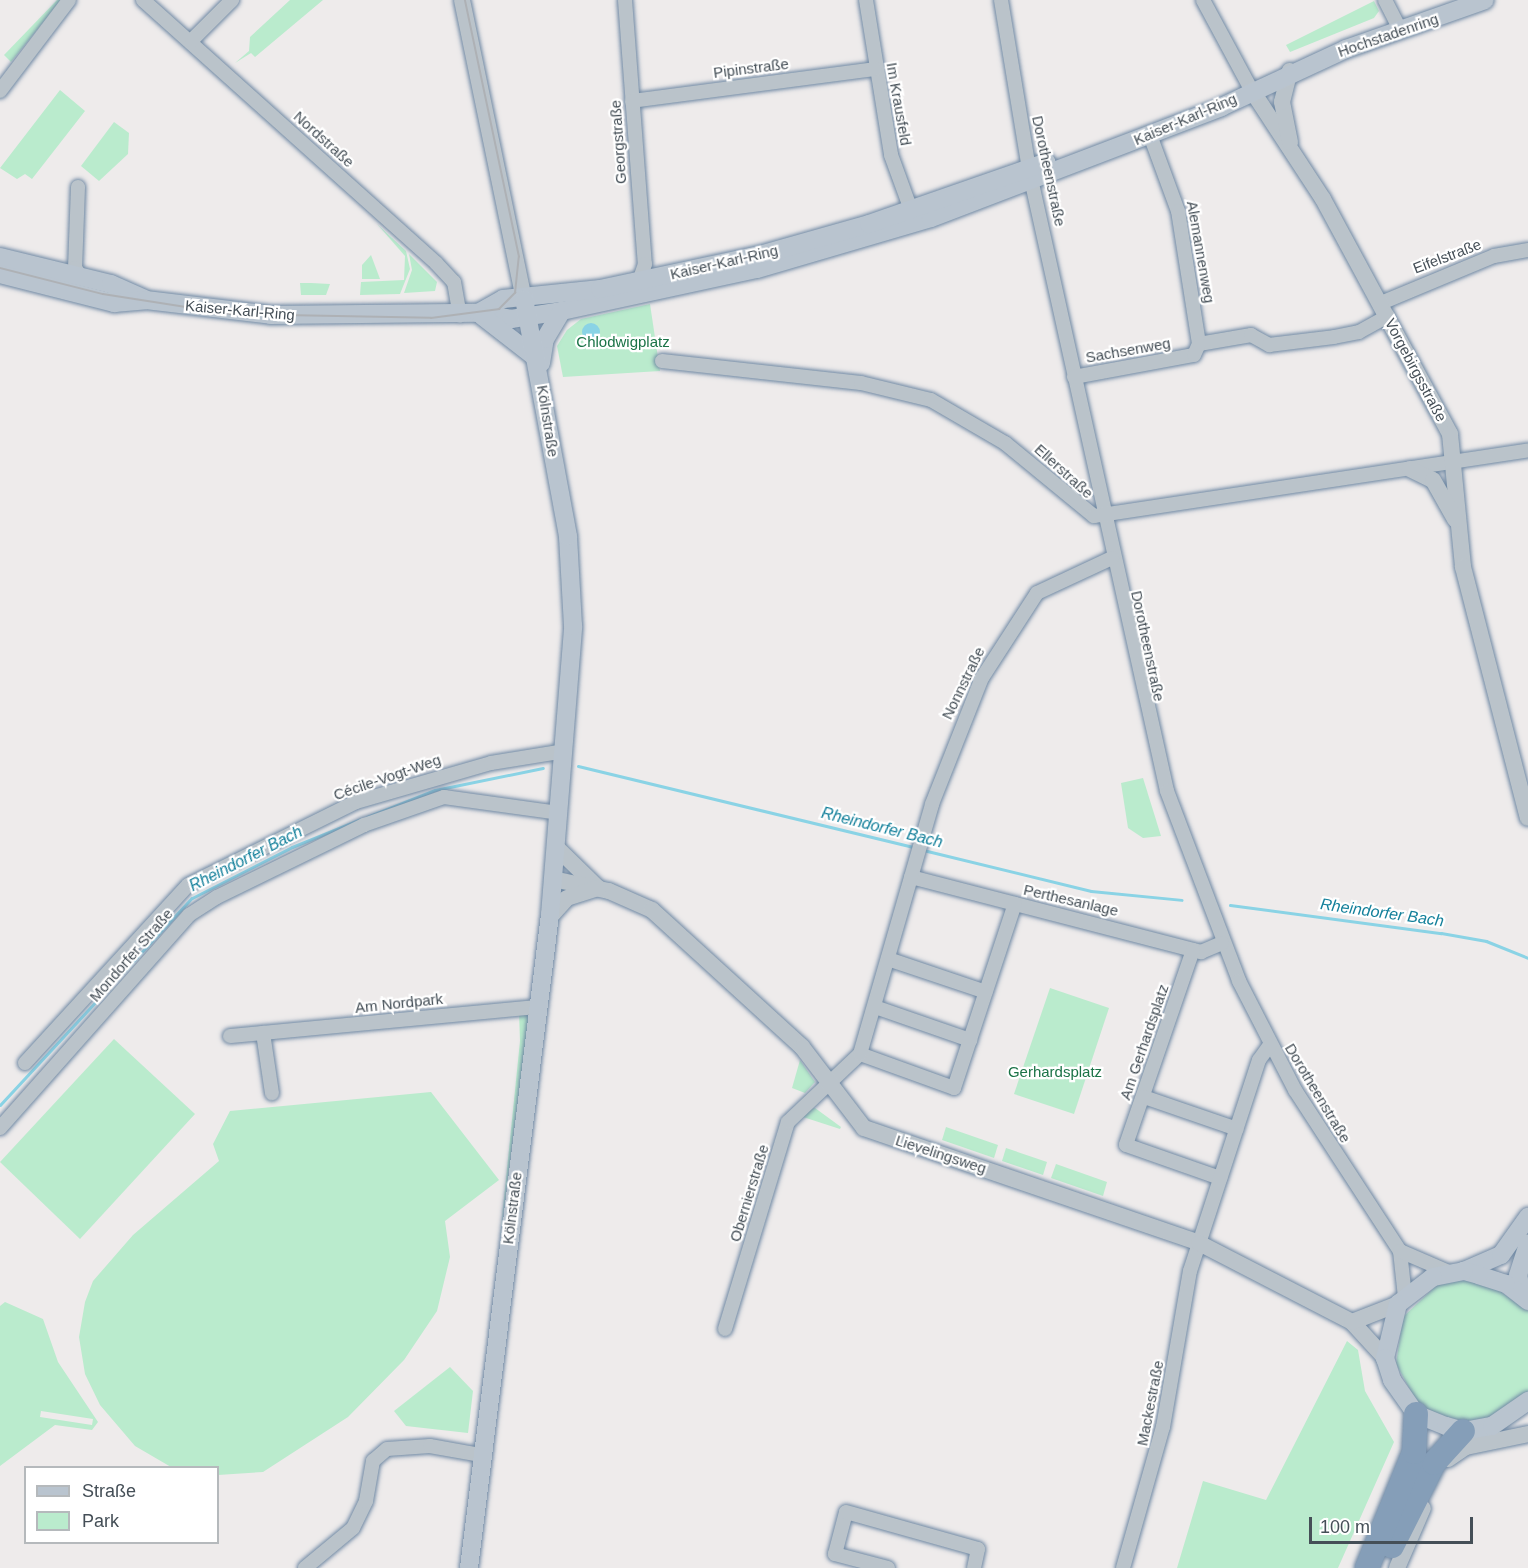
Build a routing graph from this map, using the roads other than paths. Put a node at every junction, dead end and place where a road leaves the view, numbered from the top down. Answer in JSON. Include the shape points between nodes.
{"nodes":[{"id":1,"x":69,"y":0,"type":"edge"},
{"id":2,"x":143,"y":0,"type":"edge"},
{"id":3,"x":231,"y":0,"type":"edge"},
{"id":4,"x":462,"y":0,"type":"edge"},
{"id":5,"x":625,"y":0,"type":"edge"},
{"id":6,"x":866,"y":0,"type":"edge"},
{"id":7,"x":1001,"y":0,"type":"edge"},
{"id":8,"x":1203,"y":0,"type":"edge"},
{"id":9,"x":1385,"y":0,"type":"edge"},
{"id":10,"x":1485,"y":0,"type":"edge"},
{"id":11,"x":1400,"y":30,"type":"junction"},
{"id":12,"x":192,"y":40,"type":"junction"},
{"id":13,"x":875,"y":69,"type":"junction"},
{"id":14,"x":1290,"y":71,"type":"junction"},
{"id":15,"x":1251,"y":89,"type":"junction"},
{"id":16,"x":0,"y":91,"type":"edge"},
{"id":17,"x":632,"y":101,"type":"junction"},
{"id":18,"x":1150,"y":135,"type":"junction"},
{"id":19,"x":1293,"y":154,"type":"junction"},
{"id":20,"x":1031,"y":175,"type":"junction"},
{"id":21,"x":78,"y":187,"type":"dead end"},
{"id":22,"x":911,"y":210,"type":"junction"},
{"id":23,"x":1528,"y":250,"type":"edge"},
{"id":24,"x":0,"y":257,"type":"edge"},
{"id":25,"x":518,"y":271,"type":"junction"},
{"id":26,"x":0,"y":274,"type":"edge"},
{"id":27,"x":82,"y":278,"type":"junction"},
{"id":28,"x":639,"y":281,"type":"junction"},
{"id":29,"x":146,"y":300,"type":"junction"},
{"id":30,"x":564,"y":303,"type":"junction"},
{"id":31,"x":1384,"y":309,"type":"junction"},
{"id":32,"x":478,"y":313,"type":"junction"},
{"id":33,"x":522,"y":313,"type":"junction"},
{"id":34,"x":460,"y":315,"type":"junction"},
{"id":35,"x":1200,"y":344,"type":"junction"},
{"id":36,"x":662,"y":361,"type":"dead end"},
{"id":37,"x":538,"y":365,"type":"junction"},
{"id":38,"x":1074,"y":377,"type":"junction"},
{"id":39,"x":1528,"y":450,"type":"edge"},
{"id":40,"x":1452,"y":463,"type":"junction"},
{"id":41,"x":1410,"y":469,"type":"junction"},
{"id":42,"x":1104,"y":516,"type":"junction"},
{"id":43,"x":1456,"y":520,"type":"junction"},
{"id":44,"x":1112,"y":558,"type":"junction"},
{"id":45,"x":565,"y":751,"type":"junction"},
{"id":46,"x":560,"y":813,"type":"junction"},
{"id":47,"x":1528,"y":818,"type":"edge"},
{"id":48,"x":557,"y":848,"type":"junction"},
{"id":49,"x":911,"y":877,"type":"junction"},
{"id":50,"x":553,"y":879,"type":"junction"},
{"id":51,"x":599,"y":888,"type":"junction"},
{"id":52,"x":1015,"y":904,"type":"junction"},
{"id":53,"x":550,"y":917,"type":"junction"},
{"id":54,"x":1222,"y":943,"type":"junction"},
{"id":55,"x":1193,"y":950,"type":"junction"},
{"id":56,"x":888,"y":959,"type":"junction"},
{"id":57,"x":986,"y":992,"type":"junction"},
{"id":58,"x":538,"y":1006,"type":"junction"},
{"id":59,"x":875,"y":1007,"type":"junction"},
{"id":60,"x":262,"y":1033,"type":"junction"},
{"id":61,"x":230,"y":1036,"type":"dead end"},
{"id":62,"x":970,"y":1040,"type":"junction"},
{"id":63,"x":1270,"y":1045,"type":"junction"},
{"id":64,"x":860,"y":1054,"type":"junction"},
{"id":65,"x":25,"y":1064,"type":"dead end"},
{"id":66,"x":830,"y":1083,"type":"junction"},
{"id":67,"x":272,"y":1093,"type":"dead end"},
{"id":68,"x":1144,"y":1097,"type":"junction"},
{"id":69,"x":0,"y":1128,"type":"edge"},
{"id":70,"x":1237,"y":1129,"type":"junction"},
{"id":71,"x":1220,"y":1178,"type":"junction"},
{"id":72,"x":1528,"y":1217,"type":"edge"},
{"id":73,"x":1199,"y":1243,"type":"junction"},
{"id":74,"x":1528,"y":1244,"type":"edge"},
{"id":75,"x":1400,"y":1251,"type":"junction"},
{"id":76,"x":1457,"y":1272,"type":"junction"},
{"id":77,"x":1525,"y":1298,"type":"edge"},
{"id":78,"x":1402,"y":1301,"type":"junction"},
{"id":79,"x":1352,"y":1322,"type":"junction"},
{"id":80,"x":725,"y":1329,"type":"dead end"},
{"id":81,"x":1385,"y":1358,"type":"junction"},
{"id":82,"x":1528,"y":1401,"type":"edge"},
{"id":83,"x":1416,"y":1414,"type":"junction"},
{"id":84,"x":1507,"y":1419,"type":"junction"},
{"id":85,"x":1528,"y":1425,"type":"edge"},
{"id":86,"x":1463,"y":1431,"type":"junction"},
{"id":87,"x":1528,"y":1434,"type":"edge"},
{"id":88,"x":481,"y":1455,"type":"junction"},
{"id":89,"x":305,"y":1568,"type":"edge"},
{"id":90,"x":469,"y":1568,"type":"edge"},
{"id":91,"x":888,"y":1568,"type":"edge"},
{"id":92,"x":974,"y":1568,"type":"edge"},
{"id":93,"x":1123,"y":1568,"type":"edge"},
{"id":94,"x":1367,"y":1568,"type":"edge"},
{"id":95,"x":1383,"y":1568,"type":"edge"},
{"id":96,"x":1397,"y":1568,"type":"edge"}],
"edges":[{"from":1,"to":16,"type":"street"},
{"from":2,"to":12,"type":"street","name":"Nordstraße"},
{"from":3,"to":12,"type":"street"},
{"from":4,"to":25,"type":"street","name":"Kölnstraße"},
{"from":5,"to":17,"type":"street","name":"Georgstraße"},
{"from":6,"to":13,"type":"street","name":"Im Krausfeld"},
{"from":7,"to":20,"type":"street","name":"Dorotheenstraße"},
{"from":8,"to":15,"type":"street","name":"Vorgebirgsstraße"},
{"from":9,"to":11,"type":"street"},
{"from":10,"to":11,"type":"main road","name":"Hochstadenring"},
{"from":11,"to":14,"type":"main road","name":"Hochstadenring"},
{"from":12,"to":34,"type":"street","name":"Nordstraße","via":[[436,263],[454,282]]},
{"from":13,"to":17,"type":"street","name":"Pipinstraße"},
{"from":13,"to":22,"type":"street","name":"Im Krausfeld","via":[[891,155]]},
{"from":14,"to":15,"type":"main road","name":"Hochstadenring"},
{"from":14,"to":19,"type":"street","via":[[1282,102]]},
{"from":15,"to":18,"type":"main road","name":"Kaiser-Karl-Ring"},
{"from":15,"to":19,"type":"street","name":"Vorgebirgsstraße"},
{"from":15,"to":20,"type":"main road","name":"Kaiser-Karl-Ring","via":[[1219,95]]},
{"from":17,"to":28,"type":"street","name":"Georgstraße","via":[[645,264]]},
{"from":18,"to":20,"type":"main road","name":"Kaiser-Karl-Ring"},
{"from":18,"to":35,"type":"street","name":"Alemannenweg","via":[[1178,212]]},
{"from":19,"to":31,"type":"street","name":"Vorgebirgsstraße"},
{"from":20,"to":22,"type":"main road","name":"Kaiser-Karl-Ring"},
{"from":20,"to":30,"type":"main road","name":"Kaiser-Karl-Ring","via":[[831,249]]},
{"from":20,"to":38,"type":"street","name":"Dorotheenstraße"},
{"from":21,"to":27,"type":"street","via":[[75,268]]},
{"from":22,"to":28,"type":"main road","name":"Kaiser-Karl-Ring","via":[[760,255]]},
{"from":23,"to":31,"type":"street","name":"Eifelstraße","via":[[1494,256]]},
{"from":24,"to":27,"type":"main road","name":"Kaiser-Karl-Ring"},
{"from":25,"to":30,"type":"street"},
{"from":25,"to":33,"type":"street","name":"Kölnstraße"},
{"from":26,"to":29,"type":"main road","name":"Kaiser-Karl-Ring","via":[[114,303]]},
{"from":27,"to":29,"type":"main road","name":"Kaiser-Karl-Ring"},
{"from":28,"to":30,"type":"main road","name":"Kaiser-Karl-Ring"},
{"from":29,"to":34,"type":"main road","name":"Kaiser-Karl-Ring","via":[[272,315]]},
{"from":30,"to":33,"type":"main road","name":"Kaiser-Karl-Ring"},
{"from":30,"to":33,"type":"main road","name":"Kaiser-Karl-Ring","via":[[544,297]]},
{"from":30,"to":37,"type":"main road","via":[[545,339]]},
{"from":31,"to":35,"type":"street","name":"Sachsenweg","via":[[1359,332],[1334,337],[1269,345],[1251,335]]},
{"from":31,"to":40,"type":"street","name":"Vorgebirgsstraße","via":[[1447,428]]},
{"from":32,"to":33,"type":"main road","name":"Kaiser-Karl-Ring"},
{"from":32,"to":34,"type":"main road","name":"Kaiser-Karl-Ring"},
{"from":32,"to":37,"type":"main road"},
{"from":33,"to":37,"type":"main road","name":"Kölnstraße"},
{"from":35,"to":38,"type":"street","name":"Sachsenweg","via":[[1194,355]]},
{"from":36,"to":42,"type":"street","name":"Ellerstraße","via":[[861,383],[931,400],[1005,443],[1088,514]]},
{"from":37,"to":45,"type":"main road","name":"Kölnstraße","via":[[572,591]]},
{"from":38,"to":42,"type":"street","name":"Dorotheenstraße"},
{"from":39,"to":40,"type":"street"},
{"from":40,"to":41,"type":"street"},
{"from":40,"to":43,"type":"street","name":"Vorgebirgsstraße"},
{"from":41,"to":42,"type":"street"},
{"from":41,"to":43,"type":"street","via":[[1434,480]]},
{"from":42,"to":44,"type":"street","name":"Dorotheenstraße"},
{"from":43,"to":47,"type":"street","name":"Vorgebirgsstraße"},
{"from":44,"to":49,"type":"street","name":"Nonnstraße","via":[[1048,584],[1022,610],[966,710]]},
{"from":44,"to":54,"type":"street","name":"Dorotheenstraße","via":[[1161,768]]},
{"from":45,"to":46,"type":"main road","name":"Kölnstraße"},
{"from":45,"to":65,"type":"street","name":"Cécile-Vogt-Weg","via":[[490,763],[356,802],[188,885]]},
{"from":46,"to":48,"type":"main road","name":"Kölnstraße"},
{"from":46,"to":69,"type":"street","name":"Mondorfer Straße","via":[[444,797],[364,825],[217,897],[189,915]]},
{"from":48,"to":50,"type":"main road","name":"Kölnstraße"},
{"from":48,"to":51,"type":"street"},
{"from":49,"to":52,"type":"street","name":"Perthesanlage"},
{"from":49,"to":56,"type":"street","name":"Nonnstraße"},
{"from":50,"to":51,"type":"street","name":"Lievelingsweg"},
{"from":50,"to":53,"type":"main road","name":"Kölnstraße"},
{"from":51,"to":53,"type":"street","via":[[567,898]]},
{"from":51,"to":66,"type":"street","name":"Lievelingsweg","via":[[652,910],[802,1047]]},
{"from":52,"to":55,"type":"street","name":"Perthesanlage"},
{"from":52,"to":57,"type":"street"},
{"from":53,"to":58,"type":"main road","name":"Kölnstraße"},
{"from":54,"to":55,"type":"street","name":"Perthesanlage"},
{"from":54,"to":63,"type":"street","name":"Dorotheenstraße"},
{"from":55,"to":68,"type":"street","name":"Am Gerhardsplatz"},
{"from":56,"to":57,"type":"street"},
{"from":56,"to":59,"type":"street","name":"Nonnstraße"},
{"from":57,"to":62,"type":"street"},
{"from":58,"to":60,"type":"street","name":"Am Nordpark"},
{"from":58,"to":88,"type":"main road","name":"Kölnstraße"},
{"from":59,"to":62,"type":"street"},
{"from":59,"to":64,"type":"street","name":"Nonnstraße"},
{"from":60,"to":61,"type":"street","name":"Am Nordpark"},
{"from":60,"to":67,"type":"street"},
{"from":62,"to":64,"type":"street","via":[[954,1088]]},
{"from":63,"to":70,"type":"street","name":"Mackestraße","via":[[1259,1060]]},
{"from":63,"to":75,"type":"street","name":"Dorotheenstraße"},
{"from":64,"to":66,"type":"street","name":"Obernierstraße"},
{"from":66,"to":73,"type":"street","name":"Lievelingsweg","via":[[864,1128]]},
{"from":66,"to":80,"type":"street","name":"Obernierstraße","via":[[788,1122]]},
{"from":68,"to":70,"type":"street"},
{"from":68,"to":71,"type":"street","name":"Am Gerhardsplatz","via":[[1126,1145]]},
{"from":70,"to":71,"type":"street","name":"Mackestraße"},
{"from":71,"to":73,"type":"street","name":"Mackestraße"},
{"from":72,"to":76,"type":"main road","via":[[1501,1255]]},
{"from":73,"to":79,"type":"street","name":"Lievelingsweg"},
{"from":73,"to":93,"type":"street","name":"Mackestraße","via":[[1152,1475]]},
{"from":74,"to":77,"type":"main road","via":[[1518,1275]]},
{"from":75,"to":76,"type":"street"},
{"from":75,"to":78,"type":"street","name":"Dorotheenstraße"},
{"from":76,"to":77,"type":"main road"},
{"from":76,"to":78,"type":"main road"},
{"from":78,"to":79,"type":"street"},
{"from":78,"to":81,"type":"main road"},
{"from":79,"to":81,"type":"street","name":"Lievelingsweg"},
{"from":81,"to":83,"type":"main road","via":[[1392,1380]]},
{"from":82,"to":84,"type":"main road"},
{"from":83,"to":86,"type":"main road"},
{"from":83,"to":94,"type":"highway","via":[[1414,1452]]},
{"from":84,"to":85,"type":"street"},
{"from":84,"to":86,"type":"main road"},
{"from":86,"to":95,"type":"highway","via":[[1434,1463]]},
{"from":87,"to":96,"type":"street","via":[[1466,1447],[1447,1460]]},
{"from":88,"to":89,"type":"street","via":[[430,1446],[387,1449],[373,1461],[366,1501],[353,1528]]},
{"from":88,"to":90,"type":"main road","name":"Kölnstraße"},
{"from":91,"to":92,"type":"street","via":[[835,1554],[846,1512],[978,1550]]}]}
